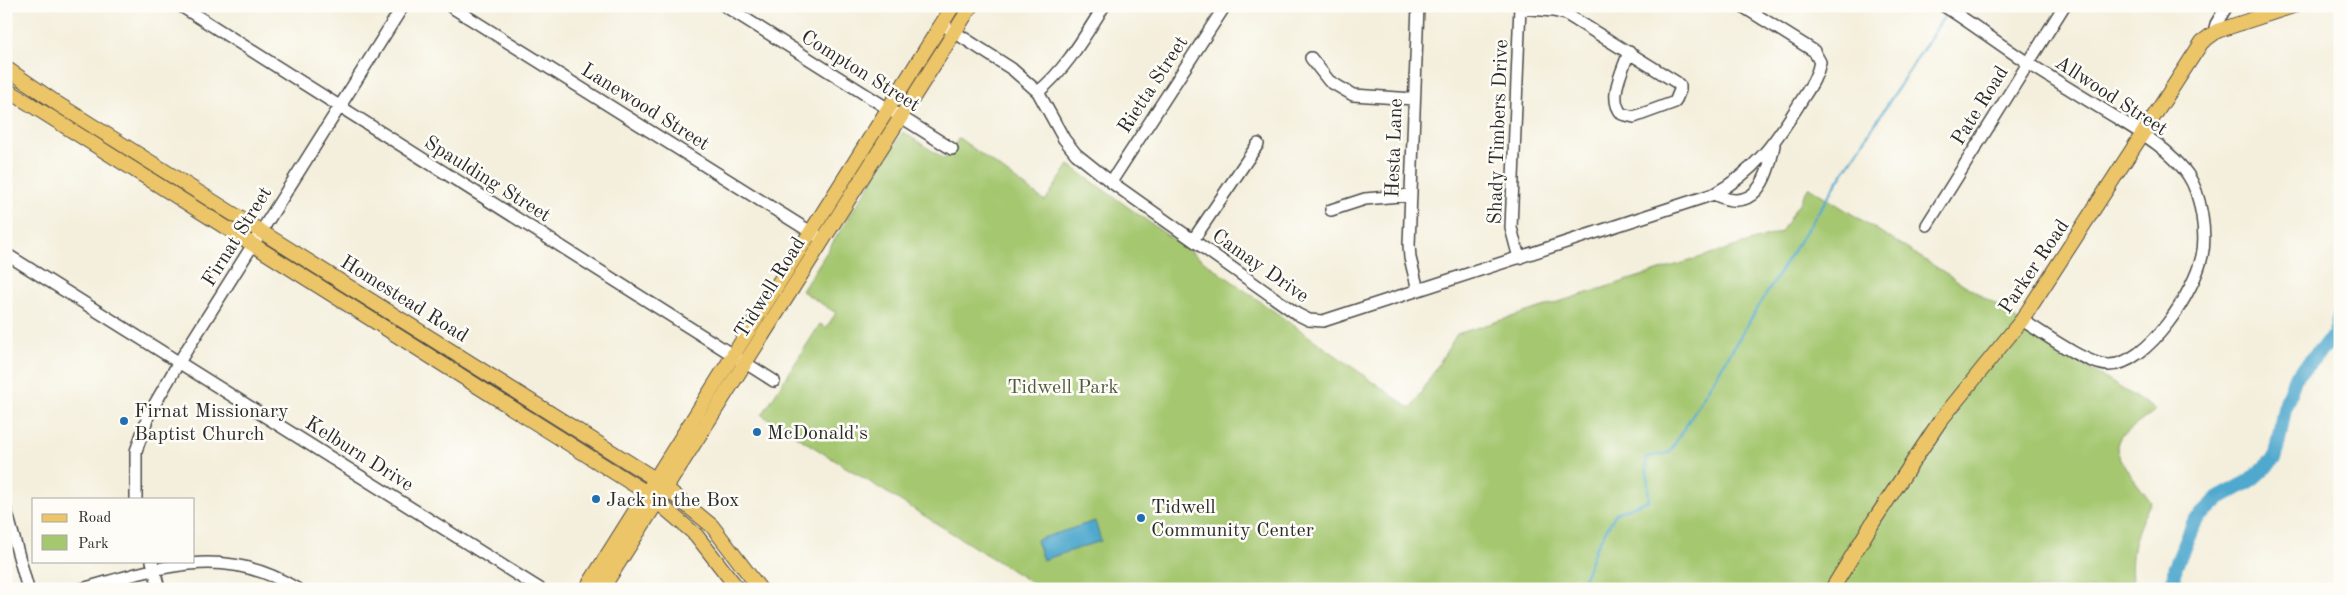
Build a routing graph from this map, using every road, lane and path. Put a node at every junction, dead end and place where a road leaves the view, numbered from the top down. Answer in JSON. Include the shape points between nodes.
{"nodes":[{"id":1,"x":181,"y":6,"type":"edge"},
{"id":2,"x":404,"y":6,"type":"edge"},
{"id":3,"x":450,"y":6,"type":"edge"},
{"id":4,"x":725,"y":6,"type":"edge"},
{"id":5,"x":953,"y":6,"type":"edge"},
{"id":6,"x":971,"y":6,"type":"edge"},
{"id":7,"x":1104,"y":6,"type":"edge"},
{"id":8,"x":1225,"y":6,"type":"edge"},
{"id":9,"x":1418,"y":6,"type":"edge"},
{"id":10,"x":1742,"y":6,"type":"edge"},
{"id":11,"x":1944,"y":6,"type":"edge"},
{"id":12,"x":2064,"y":6,"type":"edge"},
{"id":13,"x":2227,"y":6,"type":"edge"},
{"id":14,"x":2293,"y":6,"type":"edge"},
{"id":15,"x":1520,"y":7,"type":"edge"},
{"id":16,"x":942,"y":23,"type":"junction"},
{"id":17,"x":2215,"y":28,"type":"junction"},
{"id":18,"x":955,"y":32,"type":"junction"},
{"id":19,"x":1629,"y":52,"type":"junction"},
{"id":20,"x":1311,"y":58,"type":"dead end"},
{"id":21,"x":2028,"y":63,"type":"junction"},
{"id":22,"x":6,"y":68,"type":"edge"},
{"id":23,"x":6,"y":89,"type":"edge"},
{"id":24,"x":1038,"y":92,"type":"junction"},
{"id":25,"x":1414,"y":99,"type":"junction"},
{"id":26,"x":58,"y":104,"type":"junction"},
{"id":27,"x":340,"y":107,"type":"junction"},
{"id":28,"x":888,"y":108,"type":"junction"},
{"id":29,"x":50,"y":117,"type":"junction"},
{"id":30,"x":901,"y":117,"type":"junction"},
{"id":31,"x":2142,"y":134,"type":"junction"},
{"id":32,"x":1774,"y":142,"type":"junction"},
{"id":33,"x":1258,"y":144,"type":"dead end"},
{"id":34,"x":952,"y":149,"type":"dead end"},
{"id":35,"x":144,"y":158,"type":"junction"},
{"id":36,"x":136,"y":171,"type":"junction"},
{"id":37,"x":1111,"y":182,"type":"junction"},
{"id":38,"x":1714,"y":194,"type":"junction"},
{"id":39,"x":1411,"y":195,"type":"junction"},
{"id":40,"x":1331,"y":210,"type":"dead end"},
{"id":41,"x":1927,"y":225,"type":"dead end"},
{"id":42,"x":810,"y":230,"type":"junction"},
{"id":43,"x":261,"y":231,"type":"junction"},
{"id":44,"x":822,"y":239,"type":"junction"},
{"id":45,"x":1193,"y":240,"type":"junction"},
{"id":46,"x":254,"y":244,"type":"junction"},
{"id":47,"x":6,"y":254,"type":"edge"},
{"id":48,"x":1519,"y":258,"type":"junction"},
{"id":49,"x":1418,"y":290,"type":"junction"},
{"id":50,"x":2022,"y":320,"type":"junction"},
{"id":51,"x":448,"y":349,"type":"junction"},
{"id":52,"x":733,"y":355,"type":"junction"},
{"id":53,"x":179,"y":362,"type":"junction"},
{"id":54,"x":442,"y":363,"type":"junction"},
{"id":55,"x":746,"y":363,"type":"junction"},
{"id":56,"x":774,"y":381,"type":"dead end"},
{"id":57,"x":554,"y":416,"type":"junction"},
{"id":58,"x":545,"y":429,"type":"junction"},
{"id":59,"x":660,"y":484,"type":"junction"},
{"id":60,"x":136,"y":498,"type":"edge"},
{"id":61,"x":652,"y":498,"type":"junction"},
{"id":62,"x":6,"y":510,"type":"edge"},
{"id":63,"x":153,"y":565,"type":"edge"},
{"id":64,"x":28,"y":589,"type":"edge"},
{"id":65,"x":82,"y":589,"type":"edge"},
{"id":66,"x":159,"y":589,"type":"edge"},
{"id":67,"x":297,"y":589,"type":"edge"},
{"id":68,"x":540,"y":589,"type":"edge"},
{"id":69,"x":586,"y":589,"type":"edge"},
{"id":70,"x":602,"y":589,"type":"edge"},
{"id":71,"x":738,"y":589,"type":"edge"},
{"id":72,"x":760,"y":589,"type":"edge"},
{"id":73,"x":1832,"y":589,"type":"edge"}],
"edges":[{"from":1,"to":27,"type":"street","name":"Spaulding Street"},
{"from":2,"to":27,"type":"street","name":"Firnat Street"},
{"from":3,"to":42,"type":"street","name":"Lanewood Street"},
{"from":4,"to":28,"type":"street","name":"Compton Street"},
{"from":5,"to":16,"type":"main road","name":"Tidwell Road"},
{"from":6,"to":18,"type":"main road","name":"Tidwell Road"},
{"from":7,"to":24,"type":"street","via":[[1056,77]]},
{"from":8,"to":37,"type":"street","name":"Rietta Street"},
{"from":9,"to":25,"type":"street","name":"Hesta Lane"},
{"from":10,"to":32,"type":"street","name":"Camay Drive","via":[[1814,52],[1820,62],[1818,74]]},
{"from":11,"to":21,"type":"street","name":"Allwood Street"},
{"from":12,"to":21,"type":"street","name":"Pate Road"},
{"from":13,"to":17,"type":"street"},
{"from":14,"to":17,"type":"main road","name":"Parker Road"},
{"from":15,"to":19,"type":"street","via":[[1566,14]]},
{"from":15,"to":48,"type":"street","name":"Shady Timbers Drive","via":[[1512,228]]},
{"from":16,"to":18,"type":"street","name":"Camay Drive"},
{"from":16,"to":28,"type":"main road","name":"Tidwell Road"},
{"from":17,"to":31,"type":"main road","name":"Parker Road","via":[[2202,42]]},
{"from":18,"to":24,"type":"street","name":"Camay Drive","via":[[1012,69]]},
{"from":18,"to":30,"type":"main road","name":"Tidwell Road"},
{"from":19,"to":19,"type":"street","via":[[1680,86],[1675,102],[1634,117],[1622,114],[1616,104],[1616,95]]},
{"from":20,"to":25,"type":"street","via":[[1329,81],[1353,95]]},
{"from":21,"to":31,"type":"street","name":"Allwood Street"},
{"from":21,"to":41,"type":"street","name":"Pate Road"},
{"from":22,"to":26,"type":"main road","name":"Homestead Road"},
{"from":23,"to":29,"type":"main road","name":"Homestead Road"},
{"from":24,"to":37,"type":"street","name":"Camay Drive","via":[[1076,154]]},
{"from":25,"to":39,"type":"street","name":"Hesta Lane"},
{"from":26,"to":29,"type":"main road"},
{"from":26,"to":35,"type":"main road","name":"Homestead Road"},
{"from":27,"to":43,"type":"street","name":"Firnat Street"},
{"from":27,"to":52,"type":"street","name":"Spaulding Street"},
{"from":28,"to":30,"type":"street","name":"Compton Street"},
{"from":28,"to":42,"type":"main road","name":"Tidwell Road"},
{"from":29,"to":36,"type":"main road","name":"Homestead Road"},
{"from":30,"to":34,"type":"street","name":"Compton Street"},
{"from":30,"to":44,"type":"main road","name":"Tidwell Road"},
{"from":31,"to":50,"type":"main road","name":"Parker Road"},
{"from":31,"to":50,"type":"street","name":"Allwood Street","via":[[2189,176],[2201,208],[2202,254],[2185,296],[2157,337],[2137,354],[2108,365],[2090,361]]},
{"from":32,"to":38,"type":"street","name":"Camay Drive","via":[[1746,174]]},
{"from":32,"to":38,"type":"street","name":"Camay Drive","via":[[1769,168],[1756,192],[1734,200]]},
{"from":33,"to":45,"type":"street"},
{"from":35,"to":36,"type":"main road"},
{"from":35,"to":43,"type":"main road","name":"Homestead Road"},
{"from":36,"to":46,"type":"main road","name":"Homestead Road"},
{"from":37,"to":45,"type":"street","name":"Camay Drive"},
{"from":38,"to":48,"type":"street","name":"Camay Drive"},
{"from":39,"to":40,"type":"street","via":[[1365,199]]},
{"from":39,"to":49,"type":"street","name":"Hesta Lane","via":[[1409,251]]},
{"from":42,"to":44,"type":"street","name":"Lanewood Street"},
{"from":42,"to":52,"type":"main road","name":"Tidwell Road"},
{"from":43,"to":46,"type":"street","name":"Firnat Street"},
{"from":43,"to":51,"type":"main road","name":"Homestead Road"},
{"from":44,"to":55,"type":"main road","name":"Tidwell Road"},
{"from":45,"to":49,"type":"street","name":"Camay Drive","via":[[1309,320],[1323,320]]},
{"from":46,"to":53,"type":"street","name":"Firnat Street"},
{"from":46,"to":54,"type":"main road","name":"Homestead Road"},
{"from":47,"to":53,"type":"street","name":"Kelburn Drive"},
{"from":48,"to":49,"type":"street","name":"Camay Drive"},
{"from":50,"to":73,"type":"main road","name":"Parker Road","via":[[1935,429]]},
{"from":51,"to":54,"type":"main road"},
{"from":51,"to":57,"type":"main road","name":"Homestead Road"},
{"from":52,"to":55,"type":"street","name":"Spaulding Street"},
{"from":52,"to":59,"type":"main road","name":"Tidwell Road"},
{"from":53,"to":60,"type":"street","name":"Firnat Street","via":[[148,414],[136,452]]},
{"from":53,"to":68,"type":"street","name":"Kelburn Drive"},
{"from":54,"to":58,"type":"main road","name":"Homestead Road"},
{"from":55,"to":56,"type":"street","name":"Spaulding Street"},
{"from":55,"to":59,"type":"main road","name":"Tidwell Road"},
{"from":57,"to":58,"type":"main road"},
{"from":57,"to":59,"type":"main road","name":"Homestead Road"},
{"from":58,"to":61,"type":"main road","name":"Homestead Road"},
{"from":59,"to":61,"type":"main road","name":"Tidwell Road"},
{"from":59,"to":72,"type":"main road","name":"Homestead Road","via":[[712,526]]},
{"from":61,"to":69,"type":"main road","name":"Tidwell Road"},
{"from":61,"to":70,"type":"main road","name":"Tidwell Road"},
{"from":61,"to":71,"type":"main road","name":"Homestead Road","via":[[696,535]]},
{"from":62,"to":64,"type":"street"},
{"from":63,"to":65,"type":"street"},
{"from":63,"to":66,"type":"street"},
{"from":63,"to":67,"type":"street","via":[[204,562],[238,565],[281,579]]}]}
